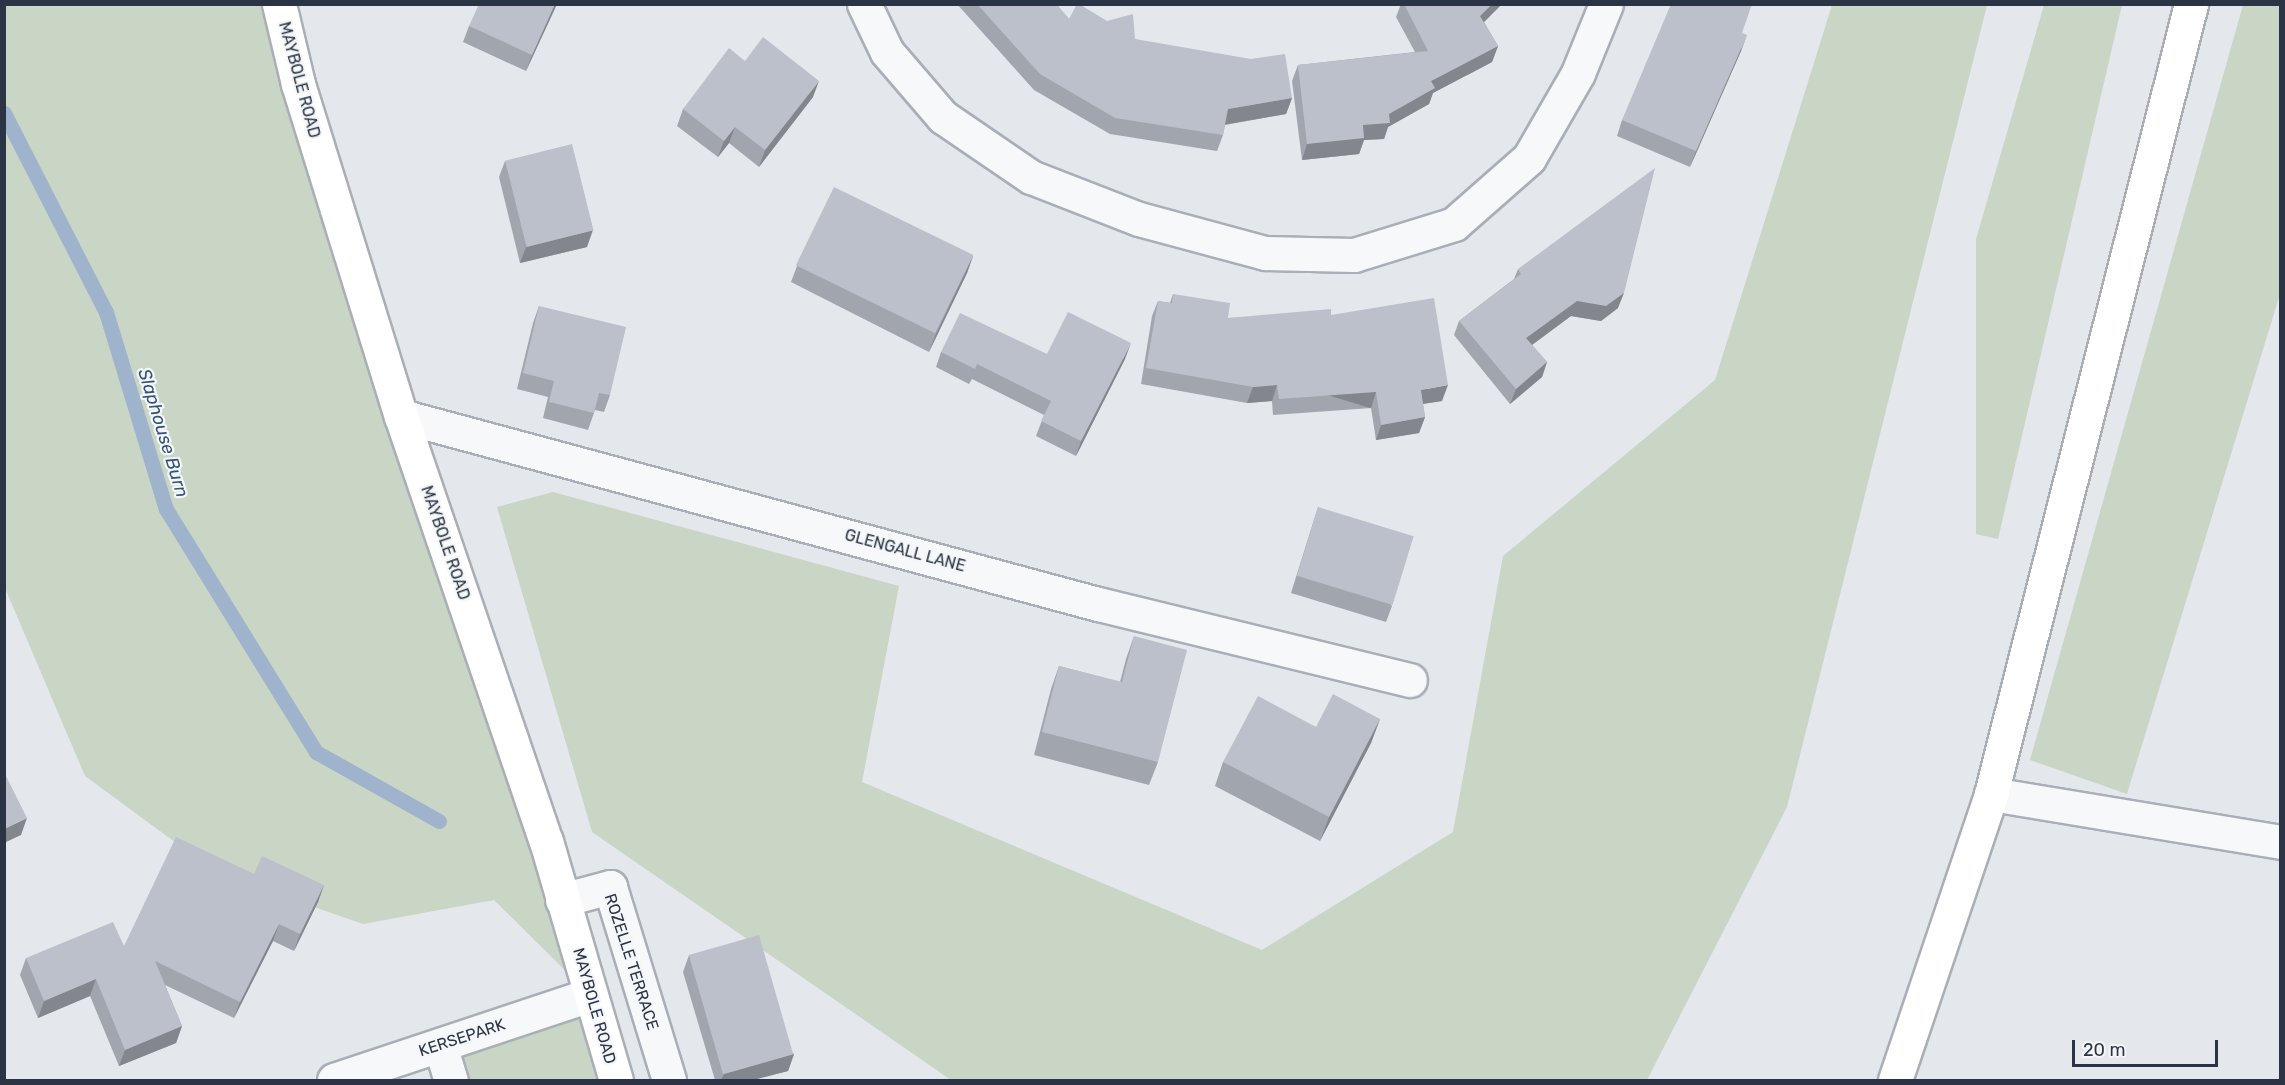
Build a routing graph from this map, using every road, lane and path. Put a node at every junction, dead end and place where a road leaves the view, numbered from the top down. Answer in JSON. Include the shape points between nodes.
{"nodes":[{"id":1,"x":279,"y":4,"type":"edge"},
{"id":2,"x":864,"y":4,"type":"edge"},
{"id":3,"x":1606,"y":4,"type":"edge"},
{"id":4,"x":2191,"y":4,"type":"edge"},
{"id":5,"x":401,"y":416,"type":"junction"},
{"id":6,"x":1410,"y":680,"type":"dead end"},
{"id":7,"x":1991,"y":794,"type":"junction"},
{"id":8,"x":2280,"y":842,"type":"edge"},
{"id":9,"x":562,"y":900,"type":"junction"},
{"id":10,"x":590,"y":995,"type":"junction"},
{"id":11,"x":440,"y":1045,"type":"junction"},
{"id":12,"x":334,"y":1080,"type":"edge"},
{"id":13,"x":451,"y":1080,"type":"edge"},
{"id":14,"x":616,"y":1080,"type":"edge"},
{"id":15,"x":669,"y":1080,"type":"edge"},
{"id":16,"x":1895,"y":1080,"type":"edge"}],
"edges":[{"from":1,"to":5,"type":"main road","name":"MAYBOLE ROAD","via":[[298,84]]},
{"from":2,"to":3,"type":"street","via":[[887,52],[943,117],[1031,177],[1139,219],[1265,253],[1354,255],[1454,224],[1529,158],[1578,73]]},
{"from":4,"to":7,"type":"main road"},
{"from":5,"to":6,"type":"street","name":"GLENGALL LANE","via":[[1098,604]]},
{"from":5,"to":9,"type":"main road","name":"MAYBOLE ROAD","via":[[546,840]]},
{"from":7,"to":8,"type":"street"},
{"from":7,"to":16,"type":"main road"},
{"from":9,"to":10,"type":"main road","name":"MAYBOLE ROAD"},
{"from":9,"to":15,"type":"street","name":"ROZELLE TERRACE","via":[[610,887]]},
{"from":10,"to":11,"type":"street","name":"KERSEPARK"},
{"from":10,"to":14,"type":"main road","name":"MAYBOLE ROAD"},
{"from":11,"to":12,"type":"street","name":"KERSEPARK"},
{"from":11,"to":13,"type":"street"}]}
